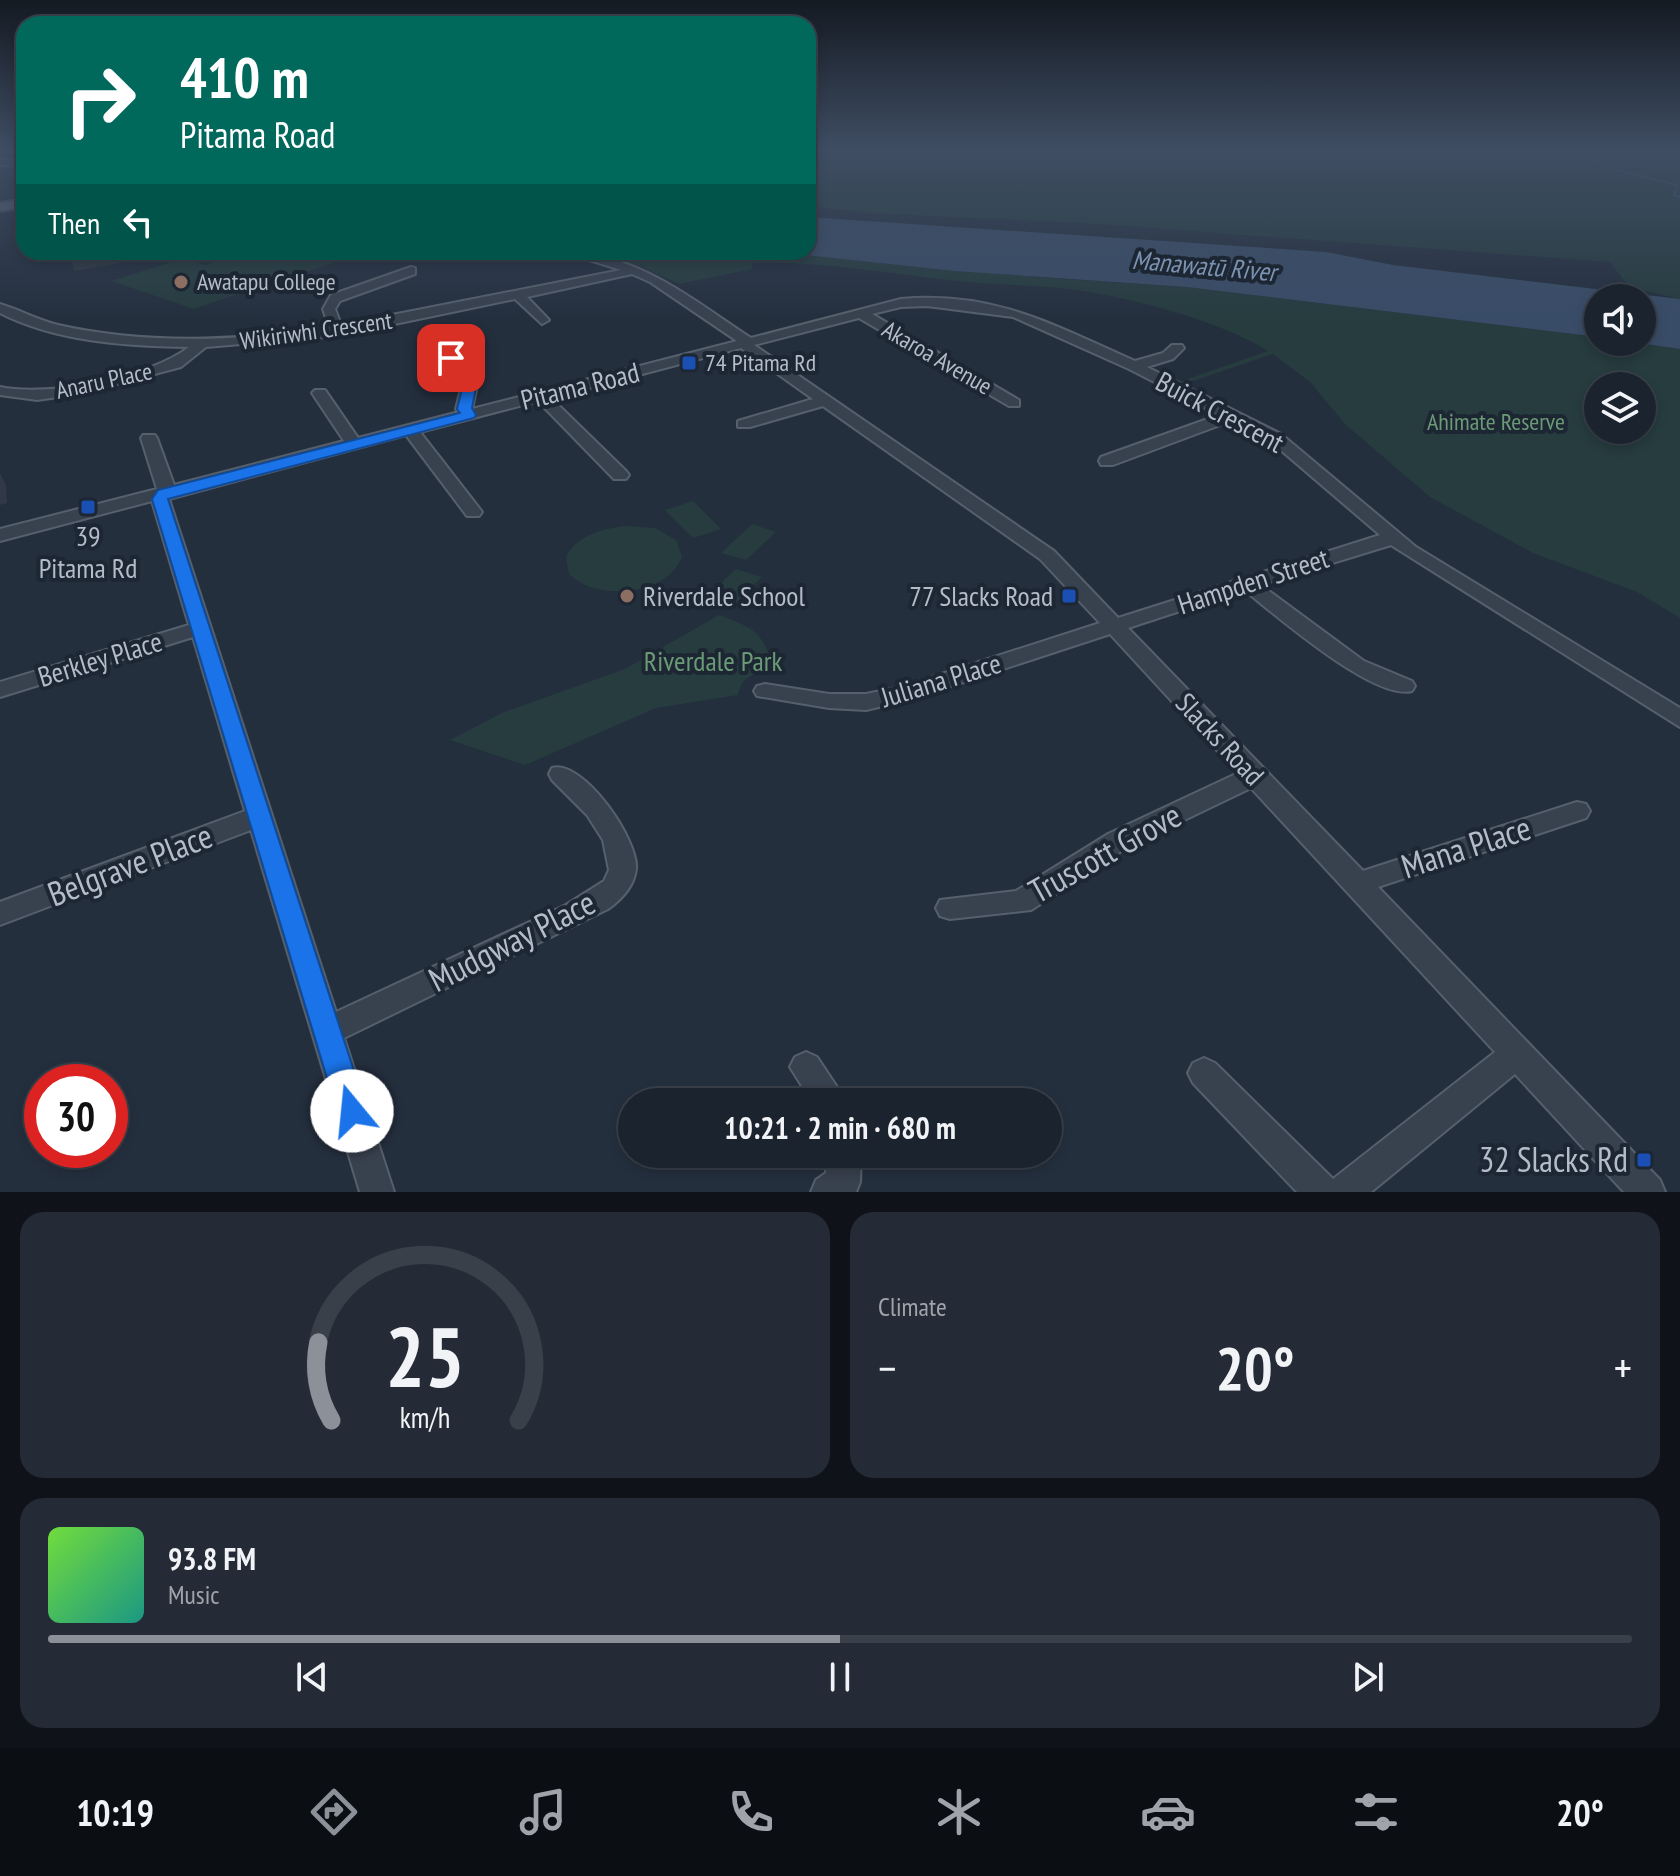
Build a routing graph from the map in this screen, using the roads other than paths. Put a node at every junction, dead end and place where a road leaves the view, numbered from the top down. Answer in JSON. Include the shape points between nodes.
{"nodes":[{"id":1,"x":598,"y":260,"type":"edge"},
{"id":2,"x":632,"y":270,"type":"junction"},
{"id":3,"x":411,"y":271,"type":"dead end"},
{"id":4,"x":518,"y":295,"type":"junction"},
{"id":5,"x":0,"y":308,"type":"edge"},
{"id":6,"x":860,"y":313,"type":"junction"},
{"id":7,"x":542,"y":320,"type":"dead end"},
{"id":8,"x":337,"y":332,"type":"junction"},
{"id":9,"x":745,"y":343,"type":"junction"},
{"id":10,"x":201,"y":344,"type":"junction"},
{"id":11,"x":1177,"y":348,"type":"dead end"},
{"id":12,"x":426,"y":359,"type":"dead end"},
{"id":13,"x":1134,"y":366,"type":"junction"},
{"id":14,"x":0,"y":391,"type":"edge"},
{"id":15,"x":320,"y":393,"type":"dead end"},
{"id":16,"x":541,"y":396,"type":"junction"},
{"id":17,"x":824,"y":401,"type":"junction"},
{"id":18,"x":1014,"y":403,"type":"dead end"},
{"id":19,"x":469,"y":415,"type":"junction"},
{"id":20,"x":1233,"y":415,"type":"junction"},
{"id":21,"x":744,"y":424,"type":"dead end"},
{"id":22,"x":410,"y":430,"type":"junction"},
{"id":23,"x":149,"y":438,"type":"dead end"},
{"id":24,"x":354,"y":444,"type":"junction"},
{"id":25,"x":1107,"y":461,"type":"dead end"},
{"id":26,"x":620,"y":475,"type":"dead end"},
{"id":27,"x":163,"y":493,"type":"junction"},
{"id":28,"x":473,"y":512,"type":"dead end"},
{"id":29,"x":0,"y":535,"type":"edge"},
{"id":30,"x":1394,"y":539,"type":"junction"},
{"id":31,"x":1248,"y":584,"type":"junction"},
{"id":32,"x":1114,"y":626,"type":"junction"},
{"id":33,"x":201,"y":628,"type":"junction"},
{"id":34,"x":1404,"y":686,"type":"dead end"},
{"id":35,"x":0,"y":690,"type":"edge"},
{"id":36,"x":765,"y":691,"type":"dead end"},
{"id":37,"x":1680,"y":719,"type":"edge"},
{"id":38,"x":561,"y":774,"type":"dead end"},
{"id":39,"x":1254,"y":776,"type":"junction"},
{"id":40,"x":1577,"y":811,"type":"dead end"},
{"id":41,"x":260,"y":816,"type":"junction"},
{"id":42,"x":1356,"y":884,"type":"junction"},
{"id":43,"x":950,"y":908,"type":"dead end"},
{"id":44,"x":0,"y":914,"type":"edge"},
{"id":45,"x":327,"y":1031,"type":"junction"},
{"id":46,"x":1516,"y":1054,"type":"junction"},
{"id":47,"x":806,"y":1067,"type":"dead end"},
{"id":48,"x":1204,"y":1073,"type":"dead end"},
{"id":49,"x":821,"y":1088,"type":"edge"},
{"id":50,"x":844,"y":1168,"type":"edge"},
{"id":51,"x":377,"y":1192,"type":"edge"},
{"id":52,"x":828,"y":1192,"type":"edge"},
{"id":53,"x":1321,"y":1192,"type":"edge"},
{"id":54,"x":1344,"y":1192,"type":"edge"},
{"id":55,"x":1648,"y":1192,"type":"edge"}],
"edges":[{"from":1,"to":2,"type":"street","name":"Slacks Road"},
{"from":2,"to":4,"type":"street","name":"Wikiriwhi Crescent"},
{"from":2,"to":9,"type":"street","name":"Slacks Road","via":[[669,288]]},
{"from":3,"to":8,"type":"street","via":[[335,298],[329,309]]},
{"from":4,"to":7,"type":"street"},
{"from":4,"to":8,"type":"street","name":"Wikiriwhi Crescent"},
{"from":5,"to":10,"type":"street","name":"Wikiriwhi Crescent","via":[[75,333]]},
{"from":6,"to":9,"type":"street","name":"Buick Crescent"},
{"from":6,"to":13,"type":"street","name":"Buick Crescent","via":[[912,301],[1008,311]]},
{"from":6,"to":18,"type":"street","name":"Akaroa Avenue"},
{"from":8,"to":10,"type":"street","name":"Wikiriwhi Crescent"},
{"from":9,"to":16,"type":"street","name":"Pitama Road"},
{"from":9,"to":17,"type":"street","name":"Slacks Road"},
{"from":10,"to":14,"type":"street","name":"Anaru Place","via":[[159,370],[45,394]]},
{"from":11,"to":13,"type":"street"},
{"from":12,"to":19,"type":"street","via":[[451,358],[472,376],[464,409]]},
{"from":13,"to":20,"type":"street","name":"Buick Crescent"},
{"from":15,"to":24,"type":"street"},
{"from":16,"to":19,"type":"street","name":"Pitama Road"},
{"from":16,"to":26,"type":"street"},
{"from":17,"to":21,"type":"street"},
{"from":17,"to":32,"type":"street","name":"Slacks Road","via":[[1047,555]]},
{"from":19,"to":22,"type":"street","name":"Pitama Road"},
{"from":20,"to":25,"type":"street"},
{"from":20,"to":30,"type":"street","name":"Buick Crescent","via":[[1283,443]]},
{"from":22,"to":24,"type":"street","name":"Pitama Road"},
{"from":22,"to":28,"type":"street"},
{"from":23,"to":27,"type":"street","via":[[166,488]]},
{"from":24,"to":27,"type":"street","name":"Pitama Road"},
{"from":27,"to":29,"type":"street","name":"Pitama Road"},
{"from":27,"to":33,"type":"street","via":[[160,499]]},
{"from":30,"to":31,"type":"street","name":"Hampden Street"},
{"from":30,"to":37,"type":"street","name":"Buick Crescent"},
{"from":31,"to":32,"type":"street","name":"Hampden Street"},
{"from":31,"to":34,"type":"street","via":[[1356,666]]},
{"from":32,"to":36,"type":"street","name":"Juliana Place","via":[[866,702]]},
{"from":32,"to":39,"type":"street","name":"Slacks Road"},
{"from":33,"to":35,"type":"street","name":"Berkley Place"},
{"from":33,"to":41,"type":"street"},
{"from":38,"to":45,"type":"street","name":"Mudgway Place","via":[[584,794],[621,850],[624,862],[616,885],[576,913]]},
{"from":39,"to":42,"type":"street","name":"Slacks Road"},
{"from":39,"to":43,"type":"street","name":"Truscott Grove","via":[[1117,841],[1021,902]]},
{"from":40,"to":42,"type":"street","name":"Mana Place"},
{"from":41,"to":44,"type":"street","name":"Belgrave Place"},
{"from":41,"to":45,"type":"street"},
{"from":42,"to":46,"type":"street","name":"Slacks Road"},
{"from":45,"to":51,"type":"street"},
{"from":46,"to":54,"type":"street"},
{"from":46,"to":55,"type":"street","name":"Slacks Road"},
{"from":47,"to":49,"type":"street"},
{"from":48,"to":53,"type":"street"},
{"from":50,"to":52,"type":"street","via":[[843,1182]]}]}
